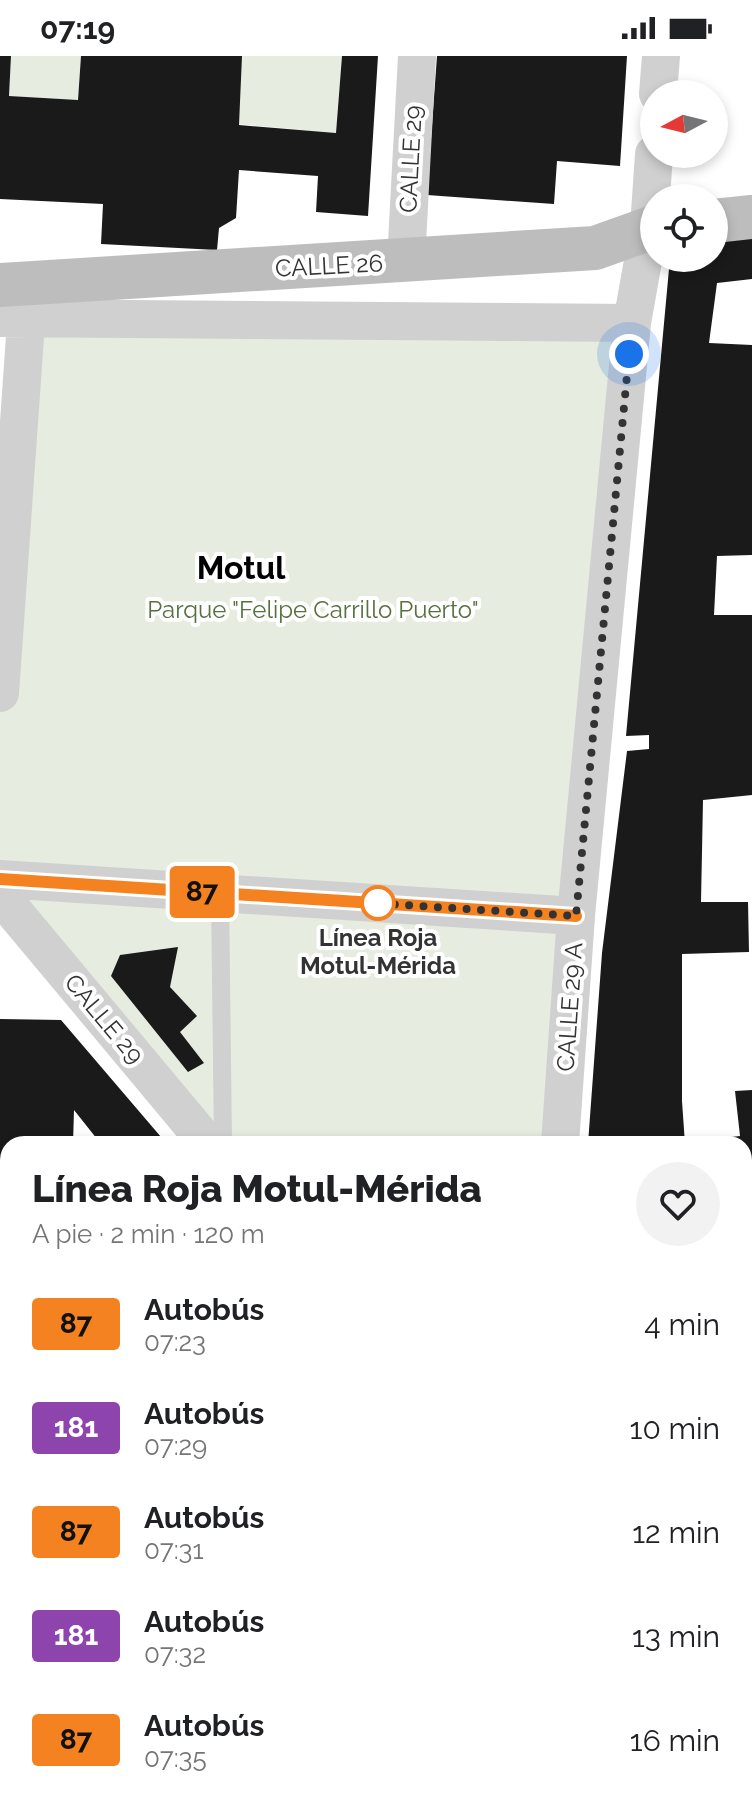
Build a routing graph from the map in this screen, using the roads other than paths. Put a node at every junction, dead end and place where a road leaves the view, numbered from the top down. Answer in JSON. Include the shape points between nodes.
{"nodes":[{"id":1,"x":417,"y":56,"type":"edge"},
{"id":2,"x":661,"y":56,"type":"edge"},
{"id":3,"x":659,"y":80,"type":"edge"},
{"id":4,"x":752,"y":217,"type":"edge"},
{"id":5,"x":728,"y":220,"type":"edge"},
{"id":6,"x":640,"y":231,"type":"edge"},
{"id":7,"x":406,"y":262,"type":"junction"},
{"id":8,"x":643,"y":272,"type":"edge"},
{"id":9,"x":14,"y":301,"type":"edge"},
{"id":10,"x":632,"y":323,"type":"junction"},
{"id":11,"x":0,"y":693,"type":"edge"},
{"id":12,"x":0,"y":879,"type":"edge"},
{"id":13,"x":220,"y":893,"type":"junction"},
{"id":14,"x":0,"y":895,"type":"edge"},
{"id":15,"x":576,"y":916,"type":"junction"},
{"id":16,"x":201,"y":1136,"type":"edge"},
{"id":17,"x":223,"y":1136,"type":"edge"},
{"id":18,"x":561,"y":1136,"type":"edge"}],
"edges":[{"from":1,"to":7,"type":"street","name":"CALLE 29"},
{"from":2,"to":3,"type":"street"},
{"from":4,"to":5,"type":"main road"},
{"from":6,"to":7,"type":"main road","name":"CALLE 26","via":[[595,248]]},
{"from":7,"to":9,"type":"main road","name":"CALLE 26"},
{"from":8,"to":10,"type":"street","name":"CALLE 29 A"},
{"from":9,"to":10,"type":"street"},
{"from":9,"to":11,"type":"street"},
{"from":10,"to":15,"type":"street","name":"CALLE 29 A"},
{"from":12,"to":13,"type":"street"},
{"from":13,"to":15,"type":"street"},
{"from":13,"to":17,"type":"lane"},
{"from":14,"to":16,"type":"street","name":"CALLE 29"},
{"from":15,"to":18,"type":"street","name":"CALLE 29 A"}]}
